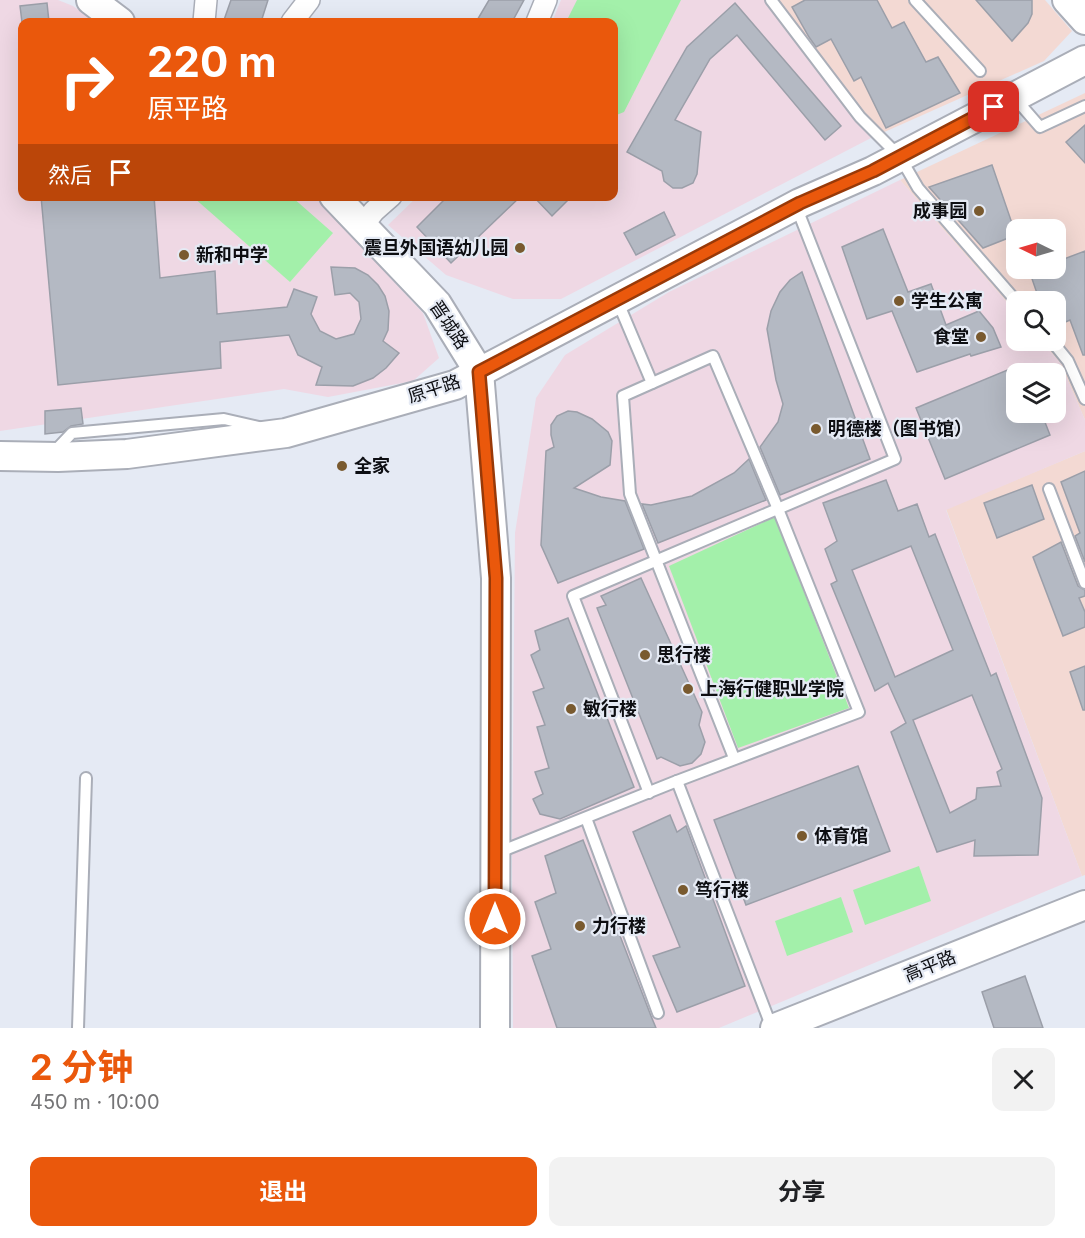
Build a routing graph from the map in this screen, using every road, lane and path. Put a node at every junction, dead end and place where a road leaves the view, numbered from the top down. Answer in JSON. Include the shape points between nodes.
{"nodes":[{"id":1,"x":91,"y":0,"type":"edge"},
{"id":2,"x":206,"y":0,"type":"edge"},
{"id":3,"x":309,"y":0,"type":"edge"},
{"id":4,"x":546,"y":0,"type":"edge"},
{"id":5,"x":771,"y":0,"type":"edge"},
{"id":6,"x":915,"y":0,"type":"edge"},
{"id":7,"x":1067,"y":0,"type":"edge"},
{"id":8,"x":115,"y":18,"type":"edge"},
{"id":9,"x":204,"y":18,"type":"edge"},
{"id":10,"x":295,"y":18,"type":"edge"},
{"id":11,"x":539,"y":18,"type":"edge"},
{"id":12,"x":1085,"y":21,"type":"edge"},
{"id":13,"x":1085,"y":60,"type":"edge"},
{"id":14,"x":980,"y":71,"type":"dead end"},
{"id":15,"x":1014,"y":97,"type":"junction"},
{"id":16,"x":1085,"y":106,"type":"edge"},
{"id":17,"x":900,"y":157,"type":"junction"},
{"id":18,"x":339,"y":201,"type":"edge"},
{"id":19,"x":385,"y":201,"type":"edge"},
{"id":20,"x":796,"y":205,"type":"junction"},
{"id":21,"x":362,"y":226,"type":"junction"},
{"id":22,"x":1007,"y":291,"type":"edge"},
{"id":23,"x":616,"y":300,"type":"junction"},
{"id":24,"x":1060,"y":351,"type":"edge"},
{"id":25,"x":479,"y":372,"type":"junction"},
{"id":26,"x":651,"y":383,"type":"junction"},
{"id":27,"x":1085,"y":399,"type":"edge"},
{"id":28,"x":0,"y":456,"type":"edge"},
{"id":29,"x":1049,"y":489,"type":"dead end"},
{"id":30,"x":778,"y":509,"type":"junction"},
{"id":31,"x":656,"y":561,"type":"junction"},
{"id":32,"x":1085,"y":583,"type":"edge"},
{"id":33,"x":735,"y":758,"type":"junction"},
{"id":34,"x":87,"y":778,"type":"dead end"},
{"id":35,"x":677,"y":781,"type":"junction"},
{"id":36,"x":649,"y":793,"type":"junction"},
{"id":37,"x":586,"y":818,"type":"junction"},
{"id":38,"x":495,"y":854,"type":"junction"},
{"id":39,"x":1085,"y":905,"type":"edge"},
{"id":40,"x":658,"y":1013,"type":"dead end"},
{"id":41,"x":78,"y":1028,"type":"edge"},
{"id":42,"x":495,"y":1028,"type":"edge"},
{"id":43,"x":774,"y":1028,"type":"edge"}],
"edges":[{"from":1,"to":8,"type":"street"},
{"from":2,"to":9,"type":"street"},
{"from":3,"to":10,"type":"street"},
{"from":4,"to":11,"type":"street"},
{"from":5,"to":17,"type":"lane","via":[[860,117]]},
{"from":6,"to":14,"type":"lane"},
{"from":7,"to":12,"type":"street"},
{"from":13,"to":15,"type":"street","name":"原平路"},
{"from":15,"to":16,"type":"lane","via":[[1040,128]]},
{"from":15,"to":17,"type":"street","name":"原平路"},
{"from":17,"to":20,"type":"street","name":"原平路"},
{"from":17,"to":22,"type":"lane","via":[[918,188]]},
{"from":18,"to":21,"type":"street","name":"晋城路"},
{"from":19,"to":21,"type":"street"},
{"from":20,"to":23,"type":"street","name":"原平路"},
{"from":20,"to":30,"type":"lane","via":[[895,459]]},
{"from":21,"to":25,"type":"street","name":"晋城路","via":[[438,304]]},
{"from":23,"to":25,"type":"street","name":"原平路"},
{"from":23,"to":26,"type":"lane"},
{"from":24,"to":27,"type":"lane"},
{"from":25,"to":28,"type":"street","name":"原平路","via":[[455,385],[286,433],[128,454]]},
{"from":25,"to":38,"type":"street","name":"晋城路","via":[[496,578]]},
{"from":26,"to":30,"type":"lane","via":[[713,356]]},
{"from":26,"to":31,"type":"lane","via":[[623,396],[630,494]]},
{"from":29,"to":32,"type":"lane"},
{"from":30,"to":31,"type":"lane"},
{"from":30,"to":33,"type":"lane","via":[[859,712]]},
{"from":31,"to":33,"type":"lane"},
{"from":31,"to":36,"type":"lane","via":[[573,596]]},
{"from":33,"to":35,"type":"lane"},
{"from":34,"to":41,"type":"lane"},
{"from":35,"to":36,"type":"lane"},
{"from":35,"to":43,"type":"lane"},
{"from":36,"to":37,"type":"lane"},
{"from":37,"to":38,"type":"lane"},
{"from":37,"to":40,"type":"lane"},
{"from":38,"to":42,"type":"street","name":"晋城路"},
{"from":39,"to":43,"type":"street","name":"高平路"}]}
